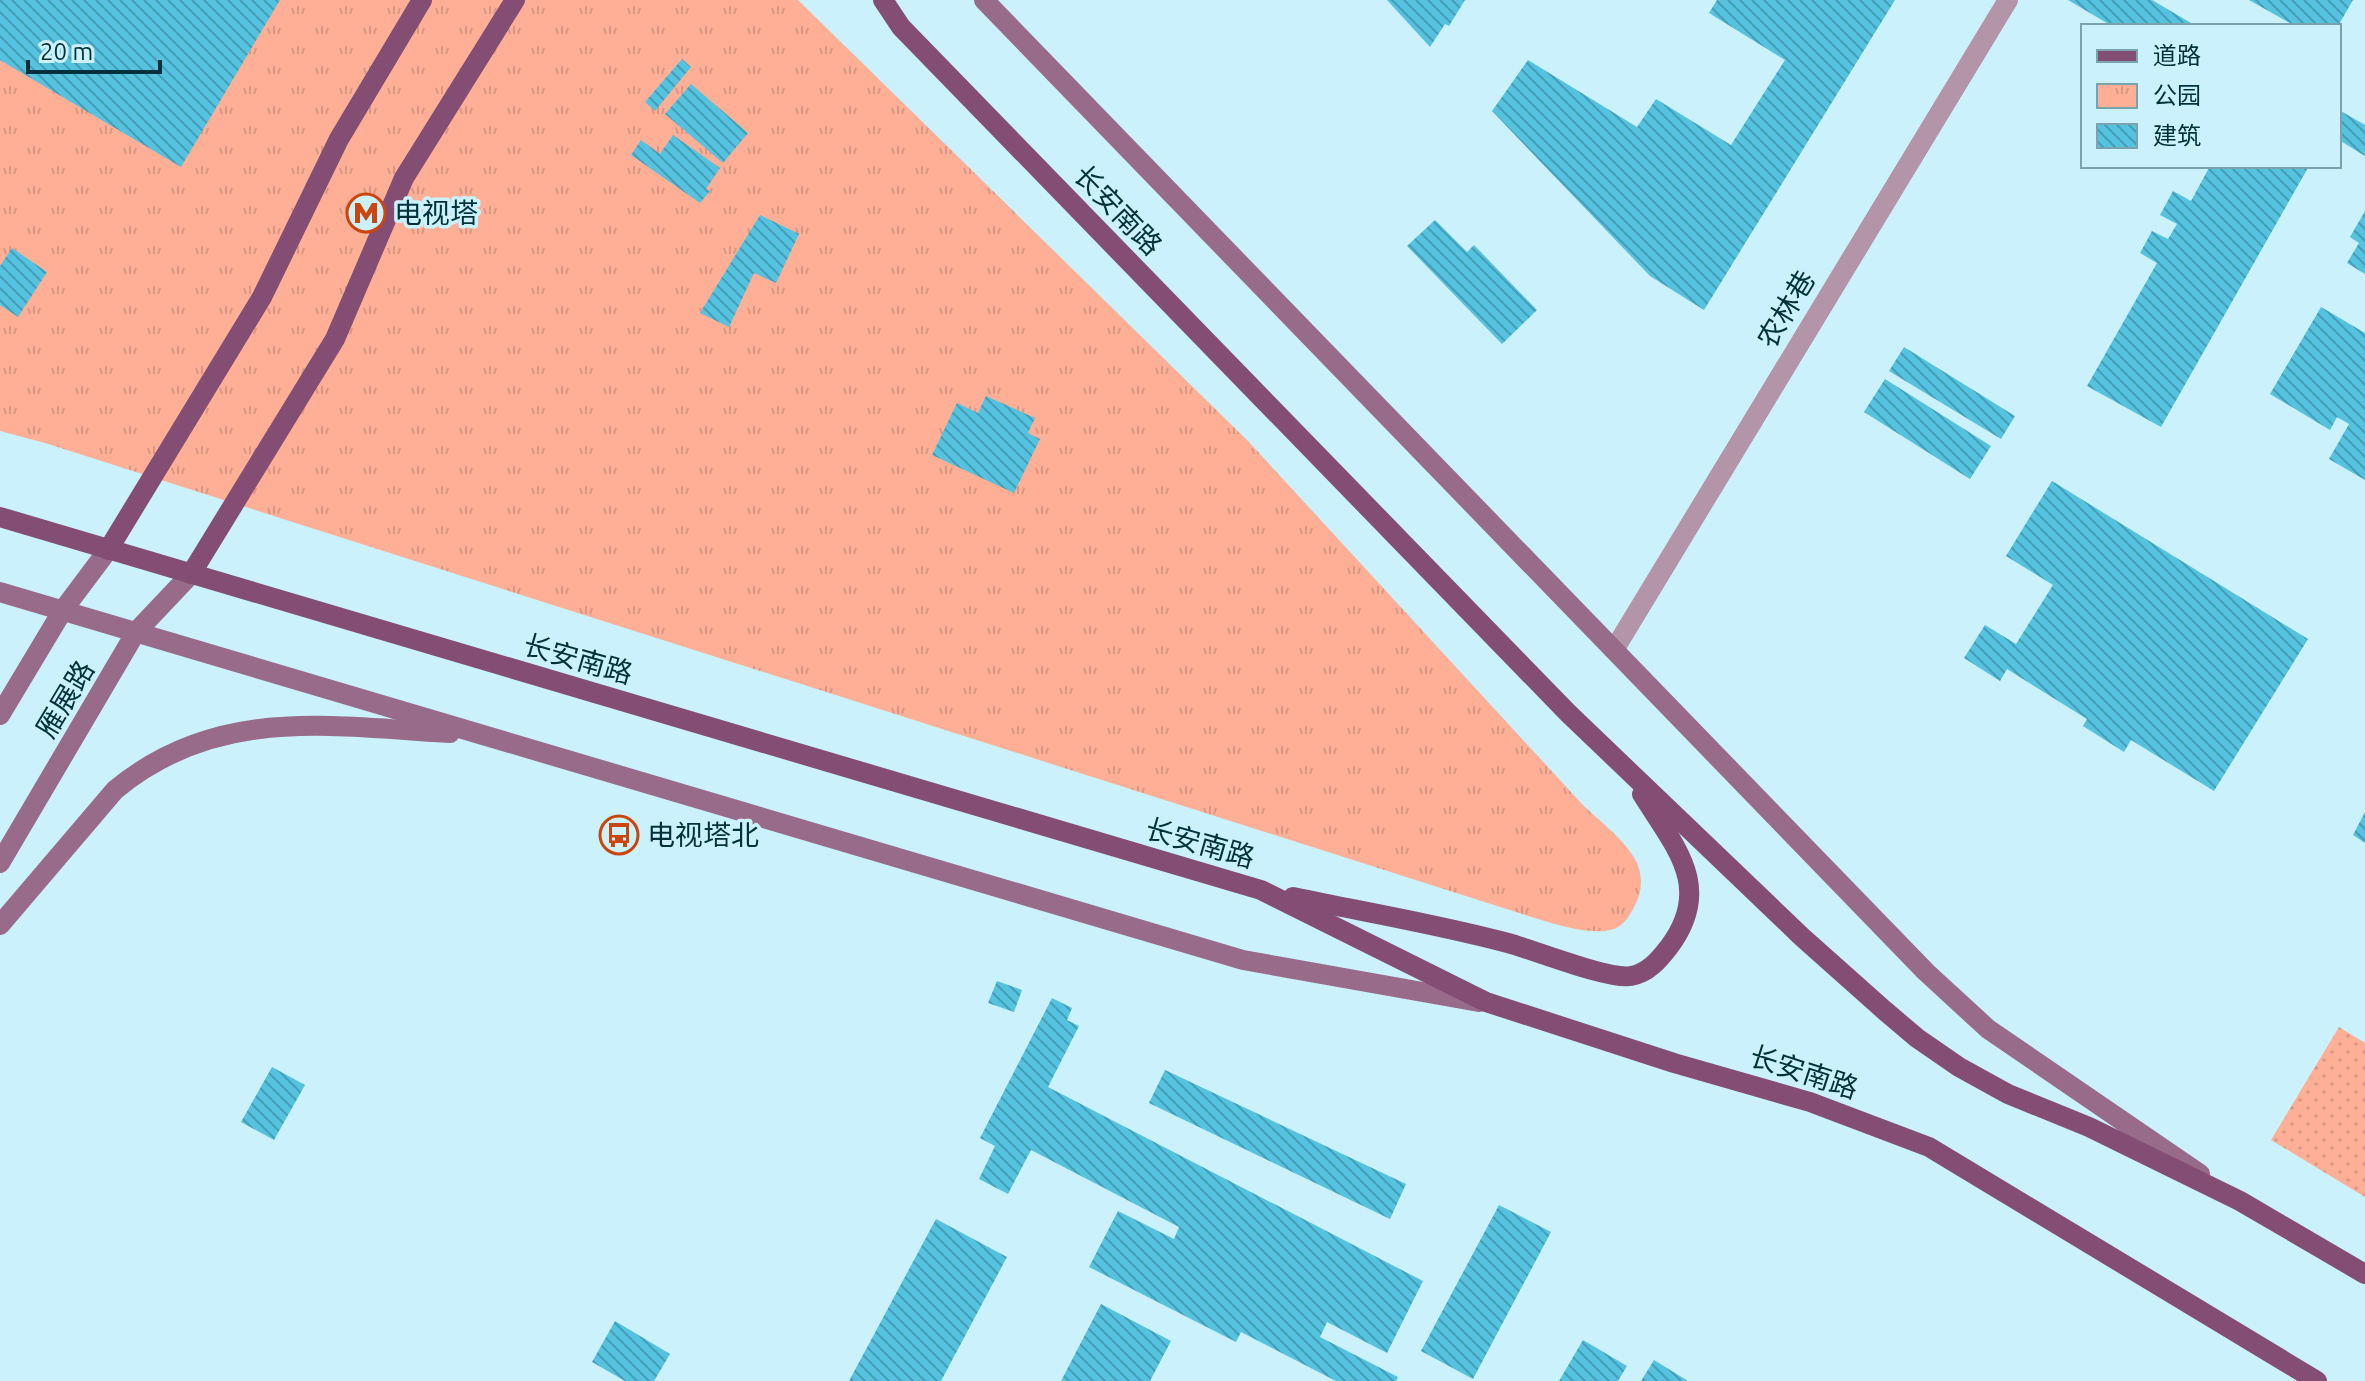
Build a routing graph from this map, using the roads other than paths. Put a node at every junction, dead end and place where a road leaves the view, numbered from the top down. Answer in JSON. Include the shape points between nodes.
{"nodes":[{"id":1,"x":422,"y":0,"type":"edge"},
{"id":2,"x":515,"y":0,"type":"edge"},
{"id":3,"x":883,"y":0,"type":"edge"},
{"id":4,"x":984,"y":0,"type":"edge"},
{"id":5,"x":2008,"y":0,"type":"edge"},
{"id":6,"x":0,"y":517,"type":"edge"},
{"id":7,"x":108,"y":550,"type":"junction"},
{"id":8,"x":191,"y":574,"type":"junction"},
{"id":9,"x":0,"y":592,"type":"edge"},
{"id":10,"x":63,"y":610,"type":"junction"},
{"id":11,"x":136,"y":632,"type":"junction"},
{"id":12,"x":1614,"y":650,"type":"junction"},
{"id":13,"x":0,"y":715,"type":"edge"},
{"id":14,"x":486,"y":735,"type":"junction"},
{"id":15,"x":1626,"y":768,"type":"junction"},
{"id":16,"x":0,"y":863,"type":"edge"},
{"id":17,"x":1261,"y":890,"type":"junction"},
{"id":18,"x":0,"y":925,"type":"edge"},
{"id":19,"x":1491,"y":1004,"type":"junction"},
{"id":20,"x":2240,"y":1201,"type":"junction"},
{"id":21,"x":2365,"y":1274,"type":"edge"},
{"id":22,"x":2317,"y":1381,"type":"edge"}],
"edges":[{"from":1,"to":7,"type":"main road","via":[[339,139],[262,297]]},
{"from":2,"to":8,"type":"main road","via":[[404,178],[335,339]]},
{"from":3,"to":15,"type":"main road","name":"长安南路","via":[[901,27]]},
{"from":4,"to":12,"type":"main road"},
{"from":5,"to":12,"type":"street","name":"农林巷"},
{"from":6,"to":7,"type":"main road","name":"长安南路"},
{"from":7,"to":8,"type":"main road","name":"长安南路"},
{"from":7,"to":10,"type":"main road","name":"雁展路"},
{"from":8,"to":11,"type":"main road","name":"雁展路"},
{"from":8,"to":17,"type":"main road","name":"长安南路"},
{"from":9,"to":10,"type":"main road"},
{"from":10,"to":11,"type":"main road"},
{"from":10,"to":13,"type":"main road","name":"雁展路"},
{"from":11,"to":14,"type":"main road"},
{"from":11,"to":16,"type":"main road","name":"雁展路"},
{"from":12,"to":20,"type":"main road","via":[[1979,1021]]},
{"from":14,"to":18,"type":"main road","via":[[298,724],[186,745],[137,771],[115,790]]},
{"from":14,"to":19,"type":"main road","via":[[1243,960]]},
{"from":15,"to":17,"type":"main road","via":[[1678,852],[1691,896],[1671,944],[1645,972],[1609,974],[1505,942]]},
{"from":15,"to":20,"type":"main road","name":"长安南路","via":[[1802,937],[1927,1045],[2008,1094]]},
{"from":17,"to":19,"type":"main road","name":"长安南路"},
{"from":19,"to":22,"type":"main road","name":"长安南路","via":[[1810,1102],[1929,1147]]},
{"from":20,"to":21,"type":"main road","name":"长安南路"}]}
